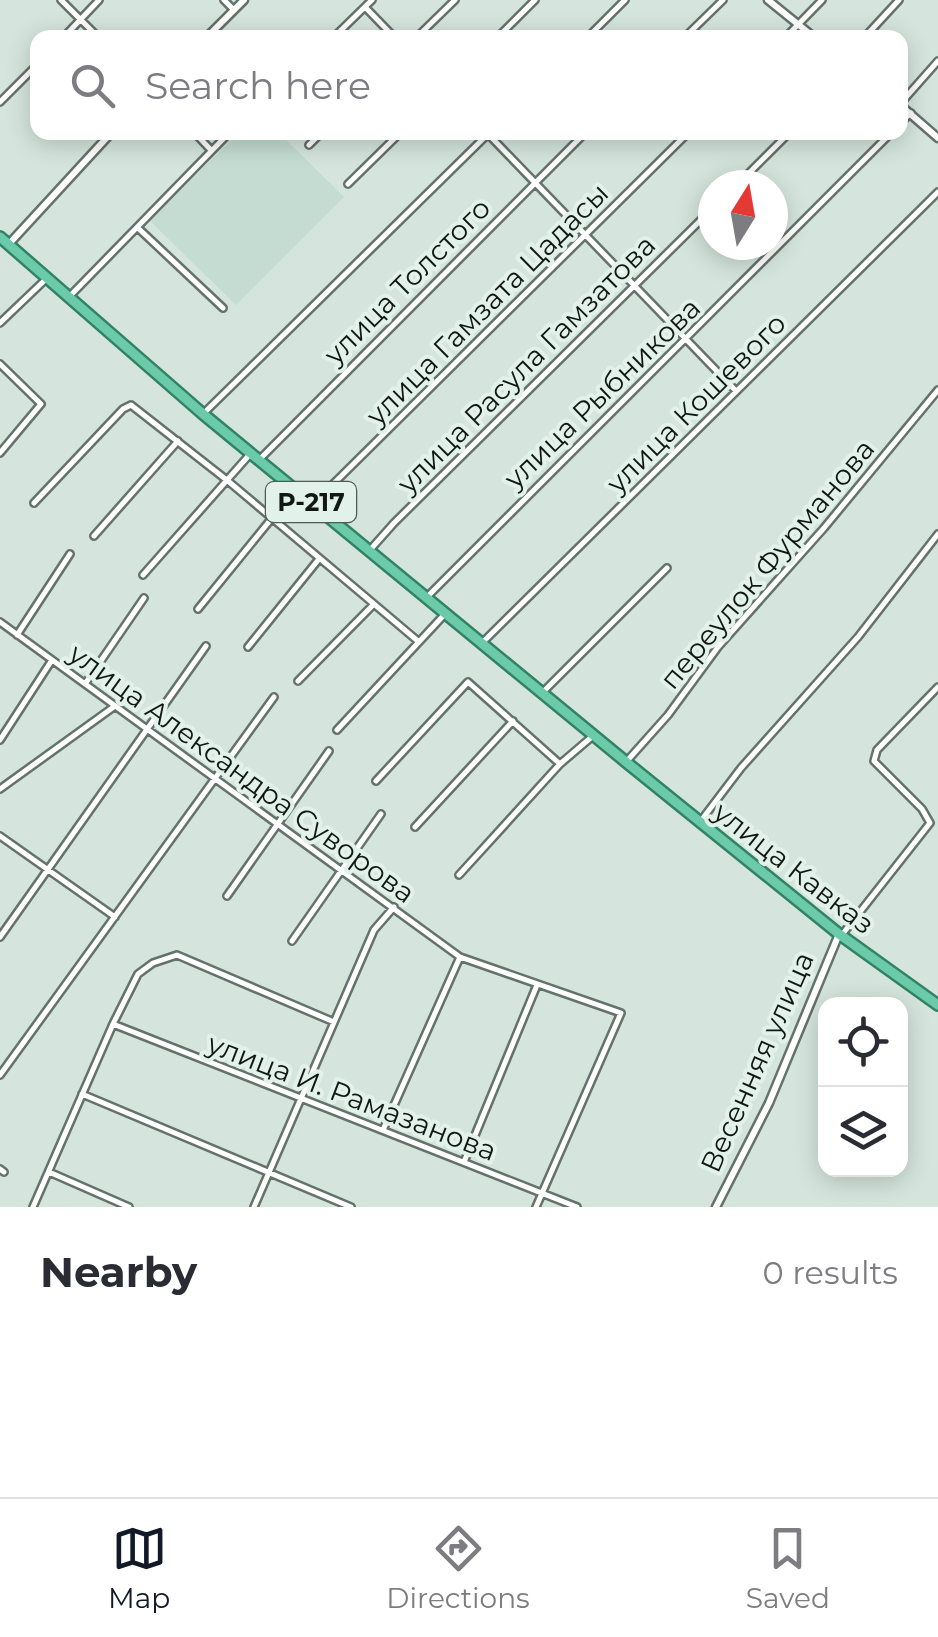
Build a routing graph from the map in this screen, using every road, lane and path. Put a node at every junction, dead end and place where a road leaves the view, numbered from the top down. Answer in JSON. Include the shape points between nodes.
{"nodes":[{"id":1,"x":60,"y":0,"type":"edge"},
{"id":2,"x":99,"y":0,"type":"edge"},
{"id":3,"x":224,"y":0,"type":"edge"},
{"id":4,"x":244,"y":0,"type":"edge"},
{"id":5,"x":372,"y":0,"type":"edge"},
{"id":6,"x":454,"y":0,"type":"edge"},
{"id":7,"x":535,"y":0,"type":"edge"},
{"id":8,"x":625,"y":0,"type":"edge"},
{"id":9,"x":723,"y":0,"type":"edge"},
{"id":10,"x":768,"y":0,"type":"edge"},
{"id":11,"x":822,"y":0,"type":"edge"},
{"id":12,"x":899,"y":0,"type":"edge"},
{"id":13,"x":366,"y":7,"type":"junction"},
{"id":14,"x":234,"y":10,"type":"junction"},
{"id":15,"x":80,"y":19,"type":"junction"},
{"id":16,"x":798,"y":24,"type":"junction"},
{"id":17,"x":70,"y":30,"type":"edge"},
{"id":18,"x":91,"y":30,"type":"edge"},
{"id":19,"x":214,"y":30,"type":"edge"},
{"id":20,"x":342,"y":30,"type":"edge"},
{"id":21,"x":388,"y":30,"type":"edge"},
{"id":22,"x":424,"y":30,"type":"edge"},
{"id":23,"x":505,"y":30,"type":"edge"},
{"id":24,"x":595,"y":30,"type":"edge"},
{"id":25,"x":692,"y":30,"type":"edge"},
{"id":26,"x":792,"y":30,"type":"edge"},
{"id":27,"x":805,"y":30,"type":"edge"},
{"id":28,"x":871,"y":30,"type":"edge"},
{"id":29,"x":938,"y":60,"type":"edge"},
{"id":30,"x":30,"y":72,"type":"edge"},
{"id":31,"x":908,"y":95,"type":"edge"},
{"id":32,"x":0,"y":102,"type":"edge"},
{"id":33,"x":908,"y":111,"type":"edge"},
{"id":34,"x":911,"y":113,"type":"junction"},
{"id":35,"x":908,"y":116,"type":"edge"},
{"id":36,"x":938,"y":122,"type":"edge"},
{"id":37,"x":930,"y":131,"type":"junction"},
{"id":38,"x":938,"y":138,"type":"edge"},
{"id":39,"x":104,"y":140,"type":"edge"},
{"id":40,"x":202,"y":140,"type":"edge"},
{"id":41,"x":222,"y":140,"type":"edge"},
{"id":42,"x":314,"y":140,"type":"edge"},
{"id":43,"x":393,"y":140,"type":"edge"},
{"id":44,"x":481,"y":140,"type":"edge"},
{"id":45,"x":495,"y":140,"type":"edge"},
{"id":46,"x":578,"y":140,"type":"edge"},
{"id":47,"x":680,"y":140,"type":"edge"},
{"id":48,"x":782,"y":140,"type":"edge"},
{"id":49,"x":884,"y":140,"type":"edge"},
{"id":50,"x":309,"y":145,"type":"dead end"},
{"id":51,"x":211,"y":150,"type":"junction"},
{"id":52,"x":752,"y":170,"type":"edge"},
{"id":53,"x":534,"y":182,"type":"junction"},
{"id":54,"x":348,"y":184,"type":"dead end"},
{"id":55,"x":938,"y":192,"type":"edge"},
{"id":56,"x":698,"y":223,"type":"edge"},
{"id":57,"x":137,"y":227,"type":"junction"},
{"id":58,"x":585,"y":235,"type":"junction"},
{"id":59,"x":4,"y":241,"type":"edge"},
{"id":60,"x":46,"y":279,"type":"junction"},
{"id":61,"x":634,"y":286,"type":"junction"},
{"id":62,"x":68,"y":298,"type":"junction"},
{"id":63,"x":223,"y":308,"type":"dead end"},
{"id":64,"x":0,"y":322,"type":"edge"},
{"id":65,"x":686,"y":339,"type":"junction"},
{"id":66,"x":0,"y":364,"type":"edge"},
{"id":67,"x":938,"y":390,"type":"edge"},
{"id":68,"x":736,"y":391,"type":"junction"},
{"id":69,"x":203,"y":414,"type":"junction"},
{"id":70,"x":178,"y":441,"type":"junction"},
{"id":71,"x":0,"y":453,"type":"edge"},
{"id":72,"x":255,"y":456,"type":"junction"},
{"id":73,"x":228,"y":480,"type":"junction"},
{"id":74,"x":34,"y":503,"type":"dead end"},
{"id":75,"x":313,"y":504,"type":"junction"},
{"id":76,"x":272,"y":518,"type":"junction"},
{"id":77,"x":938,"y":534,"type":"edge"},
{"id":78,"x":94,"y":536,"type":"dead end"},
{"id":79,"x":370,"y":550,"type":"junction"},
{"id":80,"x":70,"y":554,"type":"dead end"},
{"id":81,"x":319,"y":559,"type":"junction"},
{"id":82,"x":667,"y":568,"type":"dead end"},
{"id":83,"x":144,"y":574,"type":"dead end"},
{"id":84,"x":427,"y":597,"type":"junction"},
{"id":85,"x":144,"y":598,"type":"dead end"},
{"id":86,"x":374,"y":604,"type":"junction"},
{"id":87,"x":198,"y":609,"type":"dead end"},
{"id":88,"x":446,"y":613,"type":"junction"},
{"id":89,"x":0,"y":622,"type":"edge"},
{"id":90,"x":17,"y":634,"type":"junction"},
{"id":91,"x":419,"y":642,"type":"junction"},
{"id":92,"x":482,"y":643,"type":"junction"},
{"id":93,"x":206,"y":646,"type":"dead end"},
{"id":94,"x":248,"y":647,"type":"dead end"},
{"id":95,"x":52,"y":660,"type":"junction"},
{"id":96,"x":298,"y":682,"type":"dead end"},
{"id":97,"x":85,"y":684,"type":"junction"},
{"id":98,"x":938,"y":687,"type":"edge"},
{"id":99,"x":542,"y":693,"type":"junction"},
{"id":100,"x":274,"y":697,"type":"dead end"},
{"id":101,"x":115,"y":706,"type":"junction"},
{"id":102,"x":513,"y":721,"type":"junction"},
{"id":103,"x":147,"y":729,"type":"junction"},
{"id":104,"x":338,"y":730,"type":"dead end"},
{"id":105,"x":594,"y":736,"type":"junction"},
{"id":106,"x":0,"y":740,"type":"edge"},
{"id":107,"x":328,"y":752,"type":"dead end"},
{"id":108,"x":626,"y":762,"type":"junction"},
{"id":109,"x":560,"y":764,"type":"junction"},
{"id":110,"x":215,"y":779,"type":"junction"},
{"id":111,"x":376,"y":780,"type":"dead end"},
{"id":112,"x":0,"y":789,"type":"edge"},
{"id":113,"x":381,"y":814,"type":"dead end"},
{"id":114,"x":700,"y":822,"type":"junction"},
{"id":115,"x":278,"y":824,"type":"junction"},
{"id":116,"x":415,"y":827,"type":"dead end"},
{"id":117,"x":0,"y":836,"type":"edge"},
{"id":118,"x":48,"y":870,"type":"junction"},
{"id":119,"x":342,"y":871,"type":"junction"},
{"id":120,"x":459,"y":876,"type":"dead end"},
{"id":121,"x":227,"y":896,"type":"dead end"},
{"id":122,"x":394,"y":907,"type":"junction"},
{"id":123,"x":114,"y":917,"type":"junction"},
{"id":124,"x":840,"y":935,"type":"junction"},
{"id":125,"x":0,"y":937,"type":"edge"},
{"id":126,"x":292,"y":941,"type":"dead end"},
{"id":127,"x":460,"y":957,"type":"junction"},
{"id":128,"x":538,"y":984,"type":"junction"},
{"id":129,"x":938,"y":1005,"type":"edge"},
{"id":130,"x":334,"y":1022,"type":"junction"},
{"id":131,"x":112,"y":1024,"type":"junction"},
{"id":132,"x":3,"y":1066,"type":"edge"},
{"id":133,"x":0,"y":1075,"type":"edge"},
{"id":134,"x":82,"y":1094,"type":"junction"},
{"id":135,"x":301,"y":1098,"type":"junction"},
{"id":136,"x":383,"y":1130,"type":"junction"},
{"id":137,"x":464,"y":1162,"type":"junction"},
{"id":138,"x":48,"y":1172,"type":"junction"},
{"id":139,"x":269,"y":1173,"type":"junction"},
{"id":140,"x":542,"y":1193,"type":"junction"},
{"id":141,"x":33,"y":1207,"type":"edge"},
{"id":142,"x":129,"y":1207,"type":"edge"},
{"id":143,"x":254,"y":1207,"type":"edge"},
{"id":144,"x":351,"y":1207,"type":"edge"},
{"id":145,"x":536,"y":1207,"type":"edge"},
{"id":146,"x":578,"y":1207,"type":"edge"},
{"id":147,"x":716,"y":1207,"type":"edge"}],
"edges":[{"from":1,"to":15,"type":"street"},
{"from":2,"to":15,"type":"street"},
{"from":3,"to":14,"type":"street"},
{"from":4,"to":14,"type":"street"},
{"from":5,"to":13,"type":"street"},
{"from":6,"to":22,"type":"street"},
{"from":7,"to":23,"type":"street"},
{"from":8,"to":24,"type":"street"},
{"from":9,"to":25,"type":"street"},
{"from":10,"to":16,"type":"street"},
{"from":11,"to":16,"type":"street"},
{"from":12,"to":28,"type":"street"},
{"from":13,"to":20,"type":"street"},
{"from":13,"to":21,"type":"street"},
{"from":14,"to":19,"type":"street"},
{"from":15,"to":17,"type":"street"},
{"from":15,"to":18,"type":"street"},
{"from":16,"to":26,"type":"street"},
{"from":16,"to":27,"type":"street"},
{"from":29,"to":31,"type":"street"},
{"from":30,"to":32,"type":"street"},
{"from":33,"to":34,"type":"street"},
{"from":34,"to":35,"type":"street"},
{"from":34,"to":37,"type":"street"},
{"from":36,"to":37,"type":"street"},
{"from":37,"to":38,"type":"street"},
{"from":39,"to":59,"type":"street"},
{"from":40,"to":51,"type":"street"},
{"from":41,"to":51,"type":"street"},
{"from":42,"to":50,"type":"street"},
{"from":43,"to":54,"type":"street"},
{"from":44,"to":69,"type":"street"},
{"from":45,"to":53,"type":"street"},
{"from":46,"to":53,"type":"street","name":"улица Толстого"},
{"from":47,"to":58,"type":"street","name":"улица Гамзата Цадасы"},
{"from":48,"to":52,"type":"street"},
{"from":49,"to":65,"type":"street","name":"улица Рыбникова"},
{"from":51,"to":57,"type":"street"},
{"from":53,"to":58,"type":"street"},
{"from":53,"to":72,"type":"street","name":"улица Толстого"},
{"from":55,"to":68,"type":"street","name":"улица Кошевого"},
{"from":56,"to":61,"type":"street","name":"улица Расула Гамзатова"},
{"from":57,"to":62,"type":"street"},
{"from":57,"to":63,"type":"street"},
{"from":58,"to":61,"type":"street"},
{"from":58,"to":75,"type":"street","name":"улица Гамзата Цадасы"},
{"from":59,"to":60,"type":"highway","number":"Р-217"},
{"from":60,"to":62,"type":"highway","number":"Р-217"},
{"from":60,"to":64,"type":"street"},
{"from":61,"to":65,"type":"street"},
{"from":61,"to":79,"type":"street","name":"улица Расула Гамзатова"},
{"from":62,"to":69,"type":"highway","number":"Р-217"},
{"from":65,"to":68,"type":"street"},
{"from":65,"to":84,"type":"street","name":"улица Рыбникова"},
{"from":66,"to":71,"type":"street","via":[[41,404]]},
{"from":67,"to":108,"type":"street","name":"переулок Фурманова"},
{"from":68,"to":92,"type":"street","name":"улица Кошевого"},
{"from":69,"to":72,"type":"highway","number":"Р-217"},
{"from":70,"to":73,"type":"street"},
{"from":70,"to":74,"type":"street","via":[[131,405]]},
{"from":70,"to":78,"type":"street"},
{"from":72,"to":73,"type":"street","name":"улица Толстого"},
{"from":72,"to":75,"type":"highway","number":"Р-217"},
{"from":73,"to":76,"type":"street"},
{"from":73,"to":83,"type":"street","name":"улица Толстого"},
{"from":75,"to":79,"type":"highway","number":"Р-217"},
{"from":76,"to":81,"type":"street"},
{"from":76,"to":87,"type":"street"},
{"from":77,"to":114,"type":"street"},
{"from":79,"to":84,"type":"highway","number":"Р-217"},
{"from":80,"to":90,"type":"street"},
{"from":81,"to":86,"type":"street"},
{"from":81,"to":94,"type":"street"},
{"from":82,"to":99,"type":"street"},
{"from":84,"to":88,"type":"highway","number":"Р-217"},
{"from":85,"to":97,"type":"street"},
{"from":86,"to":91,"type":"street"},
{"from":86,"to":96,"type":"street"},
{"from":88,"to":91,"type":"street"},
{"from":88,"to":92,"type":"highway","number":"Р-217"},
{"from":89,"to":90,"type":"street","name":"улица Александра Суворова"},
{"from":90,"to":95,"type":"street","name":"улица Александра Суворова"},
{"from":91,"to":104,"type":"street"},
{"from":92,"to":99,"type":"highway","number":"Р-217"},
{"from":93,"to":103,"type":"street"},
{"from":95,"to":97,"type":"street","name":"улица Александра Суворова"},
{"from":95,"to":106,"type":"street"},
{"from":97,"to":101,"type":"street","name":"улица Александра Суворова"},
{"from":98,"to":124,"type":"street","via":[[874,760],[930,823]]},
{"from":99,"to":105,"type":"highway","number":"Р-217"},
{"from":100,"to":110,"type":"street"},
{"from":101,"to":103,"type":"street","name":"улица Александра Суворова"},
{"from":101,"to":112,"type":"street"},
{"from":102,"to":109,"type":"street"},
{"from":102,"to":111,"type":"street","via":[[468,682]]},
{"from":102,"to":116,"type":"street"},
{"from":103,"to":110,"type":"street","name":"улица Александра Суворова"},
{"from":103,"to":118,"type":"street"},
{"from":105,"to":108,"type":"highway","number":"Р-217"},
{"from":105,"to":109,"type":"street"},
{"from":107,"to":115,"type":"street"},
{"from":108,"to":114,"type":"highway","name":"улица Кавказ","number":"Р-217"},
{"from":109,"to":120,"type":"street"},
{"from":110,"to":115,"type":"street","name":"улица Александра Суворова"},
{"from":110,"to":123,"type":"street"},
{"from":113,"to":119,"type":"street"},
{"from":114,"to":124,"type":"highway","name":"улица Кавказ","number":"Р-217"},
{"from":115,"to":119,"type":"street","name":"улица Александра Суворова"},
{"from":115,"to":121,"type":"street"},
{"from":117,"to":118,"type":"street"},
{"from":118,"to":123,"type":"street"},
{"from":118,"to":125,"type":"street"},
{"from":119,"to":122,"type":"street","name":"улица Александра Суворова"},
{"from":119,"to":126,"type":"street"},
{"from":122,"to":127,"type":"street","name":"улица Александра Суворова"},
{"from":122,"to":130,"type":"street","via":[[374,930]]},
{"from":123,"to":132,"type":"street"},
{"from":124,"to":129,"type":"highway","name":"улица Кавказ","number":"Р-217"},
{"from":124,"to":147,"type":"street","name":"Весенняя улица","via":[[769,1103]]},
{"from":127,"to":128,"type":"street","name":"улица Александра Суворова"},
{"from":127,"to":136,"type":"street"},
{"from":128,"to":137,"type":"street"},
{"from":128,"to":140,"type":"street","name":"улица Александра Суворова","via":[[620,1013]]},
{"from":130,"to":131,"type":"street","via":[[177,955],[138,974]]},
{"from":130,"to":135,"type":"street"},
{"from":131,"to":134,"type":"street"},
{"from":131,"to":135,"type":"street","name":"улица И. Рамазанова"},
{"from":132,"to":133,"type":"street"},
{"from":134,"to":138,"type":"street"},
{"from":134,"to":139,"type":"street"},
{"from":135,"to":136,"type":"street","name":"улица И. Рамазанова"},
{"from":135,"to":139,"type":"street"},
{"from":136,"to":137,"type":"street","name":"улица И. Рамазанова"},
{"from":137,"to":140,"type":"street","name":"улица И. Рамазанова"},
{"from":138,"to":141,"type":"street"},
{"from":138,"to":142,"type":"street"},
{"from":139,"to":143,"type":"street"},
{"from":139,"to":144,"type":"street"},
{"from":140,"to":145,"type":"street"},
{"from":140,"to":146,"type":"street","name":"улица И. Рамазанова"}]}
